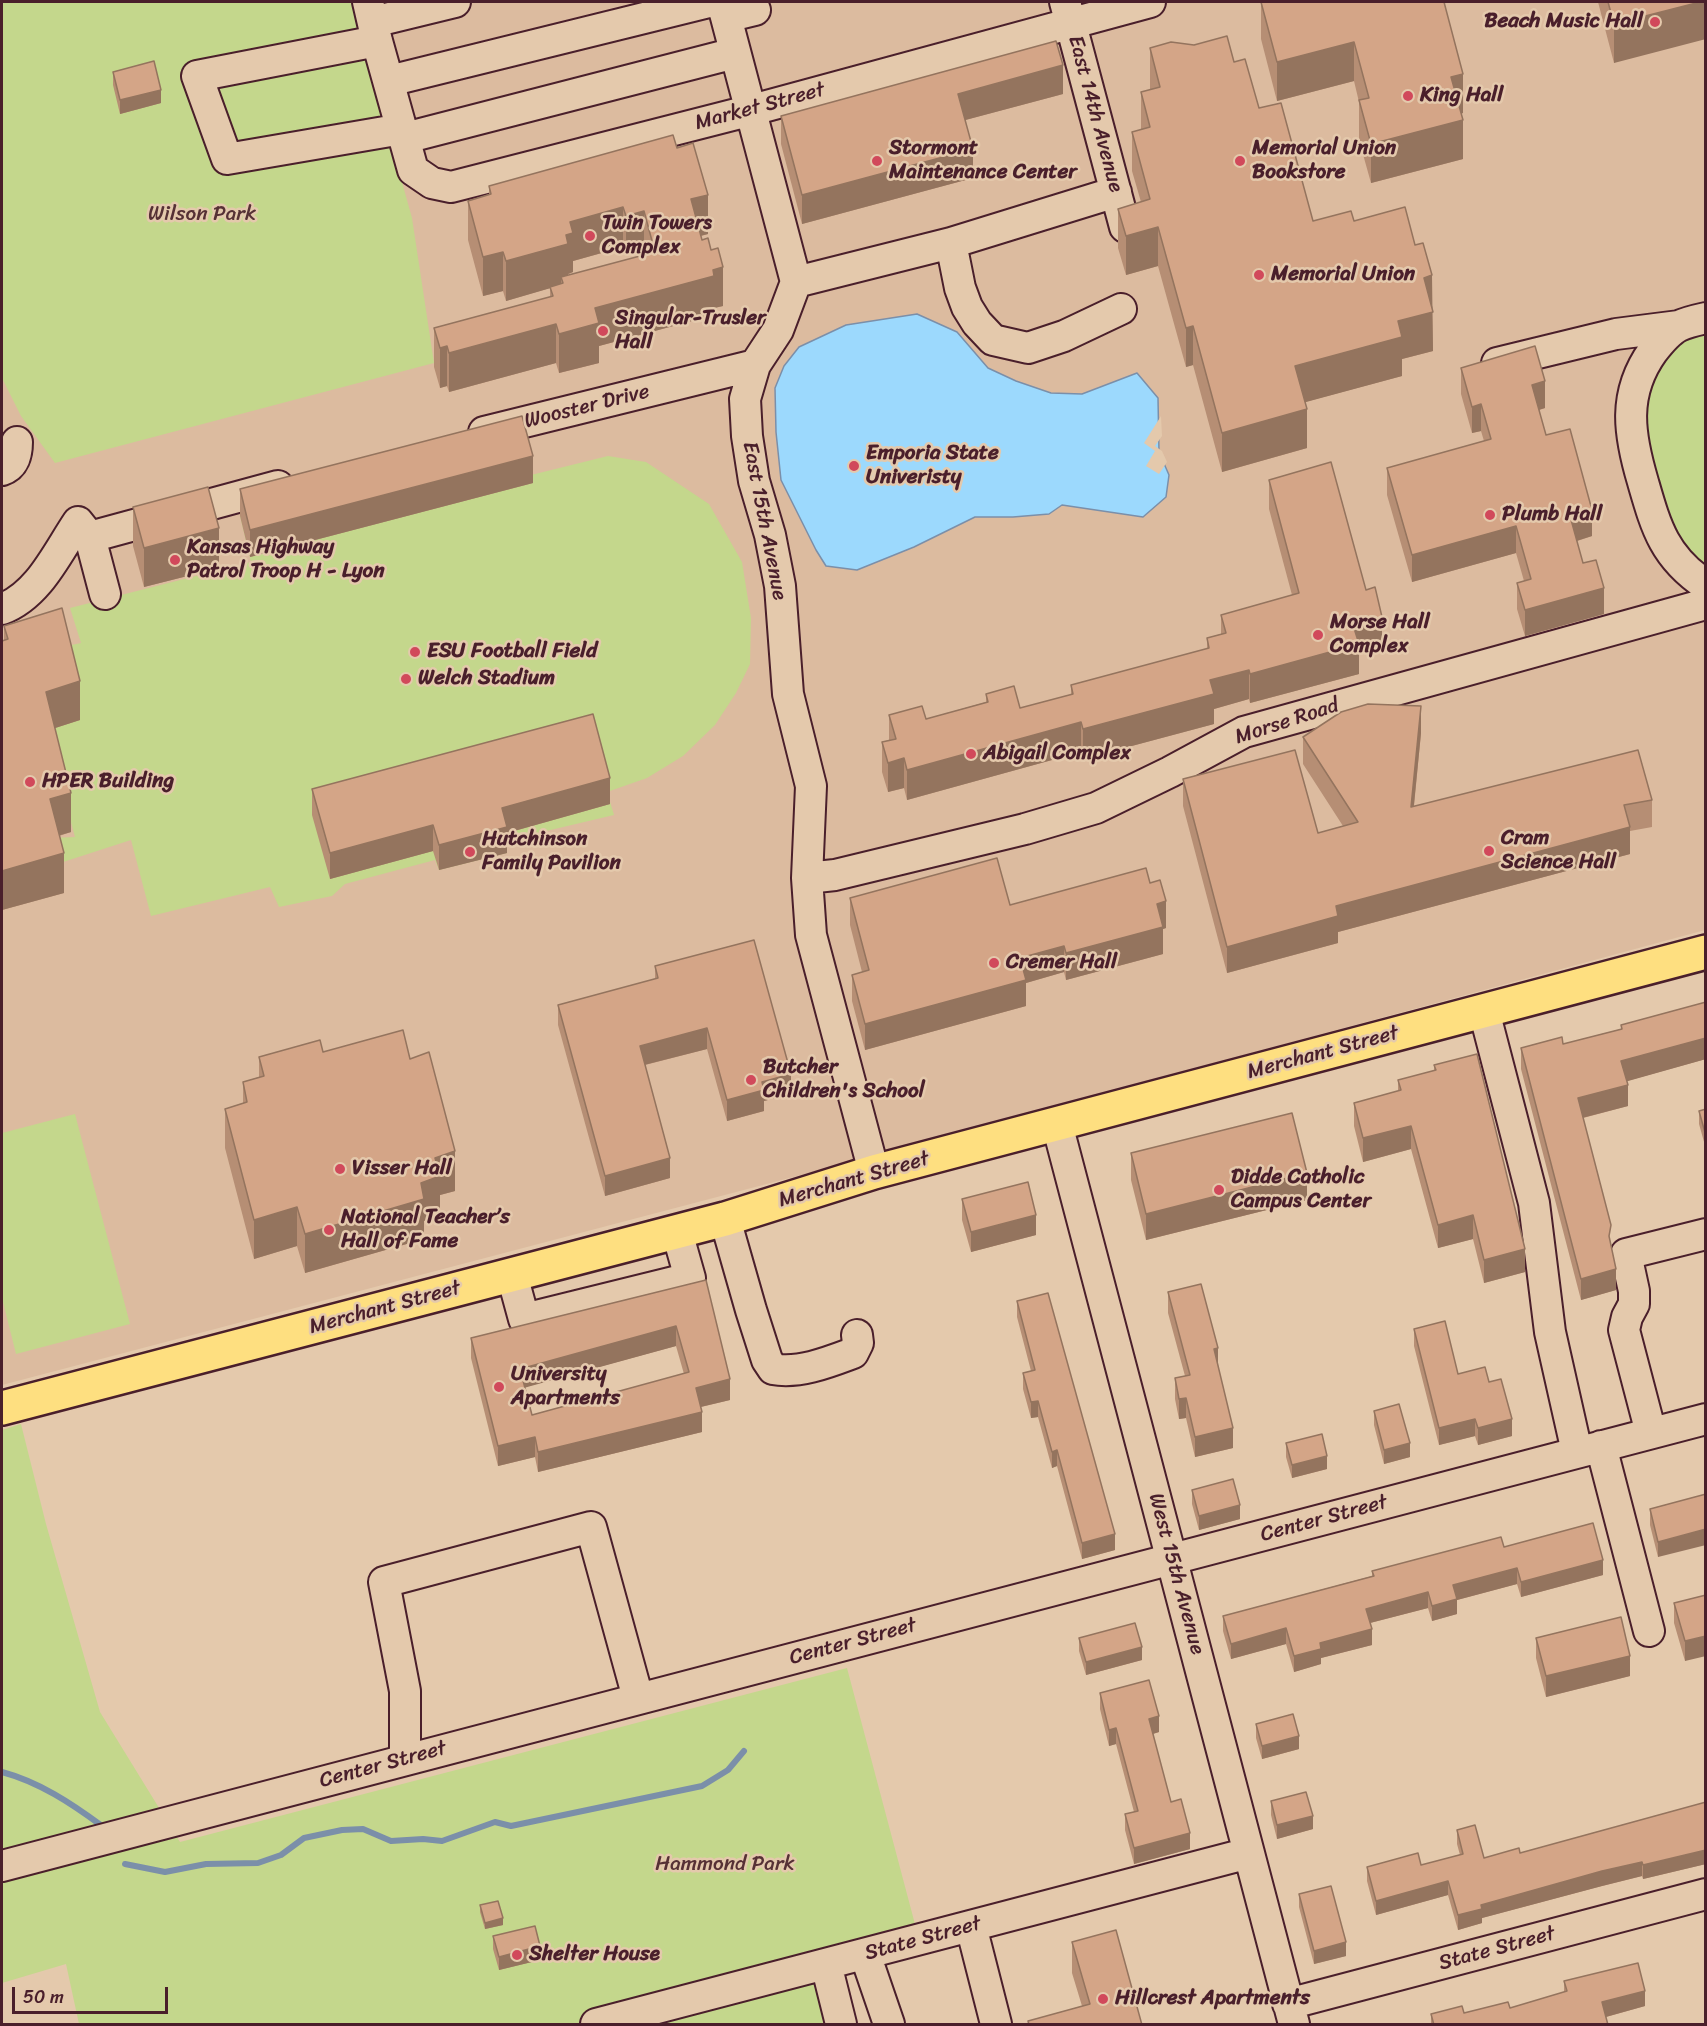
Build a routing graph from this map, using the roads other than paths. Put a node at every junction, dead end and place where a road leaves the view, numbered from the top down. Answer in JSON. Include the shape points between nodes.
{"nodes":[{"id":1,"x":455,"y":2,"type":"edge"},
{"id":2,"x":1150,"y":2,"type":"edge"},
{"id":3,"x":719,"y":7,"type":"edge"},
{"id":4,"x":755,"y":10,"type":"dead end"},
{"id":5,"x":1068,"y":12,"type":"edge"},
{"id":6,"x":373,"y":21,"type":"edge"},
{"id":7,"x":735,"y":53,"type":"junction"},
{"id":8,"x":389,"y":81,"type":"junction"},
{"id":9,"x":752,"y":110,"type":"junction"},
{"id":10,"x":403,"y":134,"type":"junction"},
{"id":11,"x":1116,"y":192,"type":"junction"},
{"id":12,"x":1125,"y":227,"type":"edge"},
{"id":13,"x":951,"y":243,"type":"junction"},
{"id":14,"x":796,"y":282,"type":"junction"},
{"id":15,"x":1121,"y":309,"type":"dead end"},
{"id":16,"x":1692,"y":322,"type":"edge"},
{"id":17,"x":755,"y":365,"type":"junction"},
{"id":18,"x":1478,"y":368,"type":"edge"},
{"id":19,"x":458,"y":439,"type":"edge"},
{"id":20,"x":17,"y":442,"type":"dead end"},
{"id":21,"x":2,"y":470,"type":"edge"},
{"id":22,"x":302,"y":480,"type":"edge"},
{"id":23,"x":84,"y":529,"type":"junction"},
{"id":24,"x":1706,"y":585,"type":"edge"},
{"id":25,"x":105,"y":594,"type":"dead end"},
{"id":26,"x":1706,"y":604,"type":"edge"},
{"id":27,"x":2,"y":609,"type":"edge"},
{"id":28,"x":807,"y":879,"type":"junction"},
{"id":29,"x":1706,"y":952,"type":"edge"},
{"id":30,"x":1484,"y":1011,"type":"junction"},
{"id":31,"x":1057,"y":1124,"type":"junction"},
{"id":32,"x":874,"y":1172,"type":"junction"},
{"id":33,"x":725,"y":1219,"type":"junction"},
{"id":34,"x":676,"y":1232,"type":"junction"},
{"id":35,"x":1706,"y":1234,"type":"edge"},
{"id":36,"x":512,"y":1275,"type":"junction"},
{"id":37,"x":857,"y":1335,"type":"dead end"},
{"id":38,"x":2,"y":1408,"type":"edge"},
{"id":39,"x":1706,"y":1419,"type":"edge"},
{"id":40,"x":1651,"y":1433,"type":"junction"},
{"id":41,"x":1589,"y":1449,"type":"junction"},
{"id":42,"x":1172,"y":1558,"type":"junction"},
{"id":43,"x":1649,"y":1631,"type":"dead end"},
{"id":44,"x":638,"y":1698,"type":"junction"},
{"id":45,"x":405,"y":1760,"type":"junction"},
{"id":46,"x":1249,"y":1854,"type":"junction"},
{"id":47,"x":2,"y":1866,"type":"edge"},
{"id":48,"x":1706,"y":1894,"type":"edge"},
{"id":49,"x":971,"y":1926,"type":"junction"},
{"id":50,"x":865,"y":1954,"type":"junction"},
{"id":51,"x":826,"y":1964,"type":"junction"},
{"id":52,"x":1291,"y":2014,"type":"edge"},
{"id":53,"x":596,"y":2025,"type":"edge"},
{"id":54,"x":841,"y":2025,"type":"edge"},
{"id":55,"x":889,"y":2025,"type":"edge"},
{"id":56,"x":996,"y":2025,"type":"edge"}],
"edges":[{"from":1,"to":6,"type":"street"},
{"from":2,"to":5,"type":"street","name":"Market Street"},
{"from":3,"to":4,"type":"street"},
{"from":3,"to":7,"type":"street"},
{"from":3,"to":8,"type":"street"},
{"from":5,"to":9,"type":"street","name":"Market Street"},
{"from":5,"to":11,"type":"street","name":"East 14th Avenue"},
{"from":6,"to":8,"type":"street"},
{"from":6,"to":10,"type":"street","via":[[197,76],[227,159]]},
{"from":7,"to":9,"type":"street"},
{"from":7,"to":10,"type":"street"},
{"from":8,"to":10,"type":"street"},
{"from":9,"to":10,"type":"street","name":"Market Street","via":[[451,187],[432,183],[413,170]]},
{"from":9,"to":14,"type":"street"},
{"from":11,"to":12,"type":"street","name":"East 14th Avenue"},
{"from":11,"to":13,"type":"street"},
{"from":13,"to":14,"type":"street"},
{"from":13,"to":15,"type":"street","via":[[967,307],[993,340],[1028,348]]},
{"from":14,"to":17,"type":"street","name":"East 15th Avenue","via":[[778,330]]},
{"from":16,"to":18,"type":"street","via":[[1616,334]]},
{"from":16,"to":24,"type":"street","via":[[1656,346],[1644,364],[1635,384],[1631,428],[1655,524],[1669,551]]},
{"from":17,"to":19,"type":"street","name":"Wooster Drive"},
{"from":17,"to":28,"type":"street","name":"East 15th Avenue","via":[[745,399],[747,436],[780,586],[788,694],[812,786]]},
{"from":20,"to":21,"type":"street","via":[[17,454],[8,468]]},
{"from":22,"to":23,"type":"street"},
{"from":23,"to":25,"type":"street"},
{"from":23,"to":27,"type":"street","via":[[27,594]]},
{"from":26,"to":28,"type":"street","name":"Morse Road","via":[[1244,732],[1096,808],[1025,829]]},
{"from":28,"to":32,"type":"street","name":"East 15th Avenue","via":[[811,935]]},
{"from":29,"to":30,"type":"main road","name":"Merchant Street"},
{"from":30,"to":31,"type":"main road","name":"Merchant Street"},
{"from":30,"to":41,"type":"street","via":[[1534,1203],[1550,1332]]},
{"from":31,"to":32,"type":"main road","name":"Merchant Street"},
{"from":31,"to":42,"type":"street","name":"West 15th Avenue"},
{"from":32,"to":33,"type":"main road","name":"Merchant Street"},
{"from":33,"to":34,"type":"main road","name":"Merchant Street"},
{"from":33,"to":37,"type":"street","via":[[773,1369],[825,1363],[853,1353]]},
{"from":34,"to":36,"type":"main road","name":"Merchant Street"},
{"from":34,"to":36,"type":"street","via":[[690,1278],[524,1319]]},
{"from":35,"to":40,"type":"street","via":[[1626,1254],[1634,1304],[1624,1330]]},
{"from":36,"to":38,"type":"main road","name":"Merchant Street"},
{"from":39,"to":40,"type":"street","name":"Center Street"},
{"from":40,"to":41,"type":"street","name":"Center Street"},
{"from":41,"to":42,"type":"street","name":"Center Street"},
{"from":41,"to":43,"type":"street"},
{"from":42,"to":44,"type":"street","name":"Center Street"},
{"from":42,"to":46,"type":"street","name":"West 15th Avenue"},
{"from":44,"to":45,"type":"street","name":"Center Street"},
{"from":44,"to":45,"type":"street","via":[[591,1527],[568,1533],[384,1582],[405,1690]]},
{"from":45,"to":47,"type":"street","name":"Center Street"},
{"from":46,"to":49,"type":"street","name":"State Street"},
{"from":46,"to":52,"type":"street","name":"West 15th Avenue"},
{"from":48,"to":52,"type":"street","name":"State Street"},
{"from":49,"to":50,"type":"street","name":"State Street"},
{"from":49,"to":56,"type":"street"},
{"from":50,"to":51,"type":"street","name":"State Street"},
{"from":50,"to":55,"type":"street"},
{"from":51,"to":53,"type":"street","name":"State Street"},
{"from":51,"to":54,"type":"street"}]}
